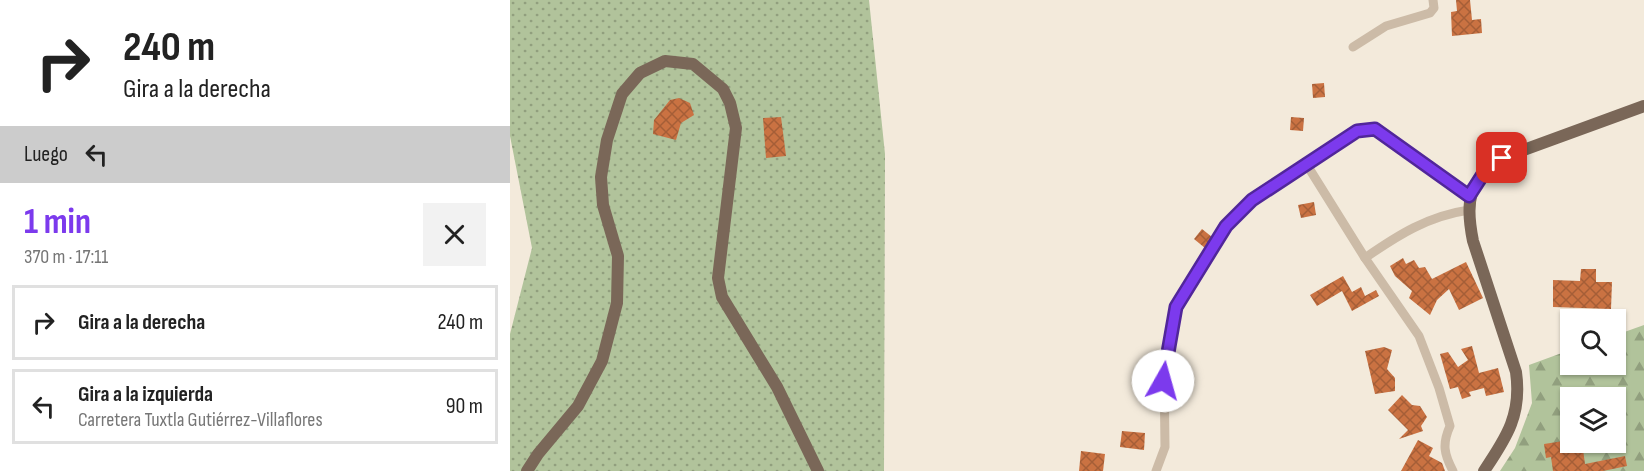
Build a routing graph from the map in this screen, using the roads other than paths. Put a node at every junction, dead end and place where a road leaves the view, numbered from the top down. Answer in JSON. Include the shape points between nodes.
{"nodes":[{"id":1,"x":1434,"y":4,"type":"edge"},
{"id":2,"x":1353,"y":47,"type":"dead end"},
{"id":3,"x":1644,"y":106,"type":"edge"},
{"id":4,"x":1307,"y":165,"type":"junction"},
{"id":5,"x":1469,"y":196,"type":"junction"},
{"id":6,"x":1469,"y":210,"type":"junction"},
{"id":7,"x":1365,"y":258,"type":"junction"},
{"id":8,"x":527,"y":471,"type":"edge"},
{"id":9,"x":818,"y":471,"type":"edge"},
{"id":10,"x":1156,"y":471,"type":"edge"},
{"id":11,"x":1453,"y":471,"type":"edge"},
{"id":12,"x":1484,"y":471,"type":"edge"}],
"edges":[{"from":1,"to":2,"type":"street","via":[[1430,13],[1386,26]]},
{"from":3,"to":5,"type":"main road","via":[[1502,158],[1487,168]]},
{"from":4,"to":5,"type":"street","via":[[1357,131],[1375,129]]},
{"from":4,"to":7,"type":"street"},
{"from":4,"to":10,"type":"street","via":[[1252,200],[1226,226],[1176,307],[1164,366],[1165,447]]},
{"from":5,"to":6,"type":"main road"},
{"from":6,"to":7,"type":"street","via":[[1442,214],[1416,225]]},
{"from":6,"to":12,"type":"main road","via":[[1473,241],[1516,372],[1518,390],[1510,431]]},
{"from":7,"to":11,"type":"street","via":[[1419,336],[1450,426],[1444,453]]},
{"from":8,"to":9,"type":"main road","via":[[578,406],[602,361],[618,303],[618,256],[603,205],[601,177],[607,140],[622,94],[640,73],[665,62],[693,64],[723,89],[730,103],[736,128],[718,278],[722,297],[777,387]]}]}
